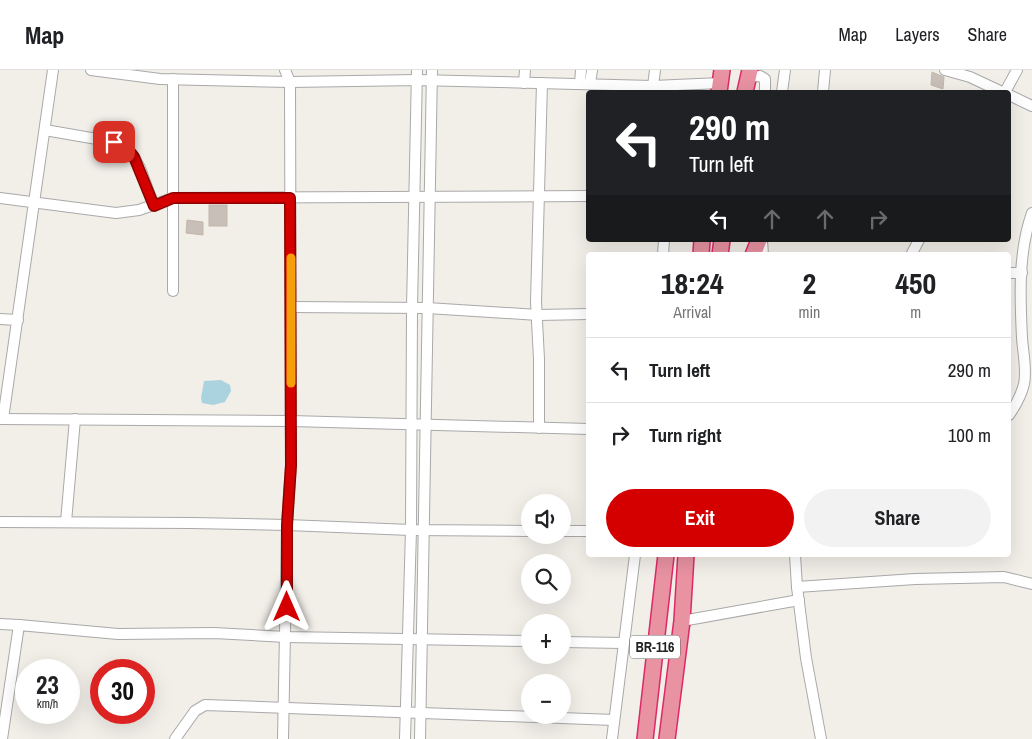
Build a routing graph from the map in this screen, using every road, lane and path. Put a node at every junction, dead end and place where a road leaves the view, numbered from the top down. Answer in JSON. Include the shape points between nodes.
{"nodes":[{"id":1,"x":53,"y":70,"type":"edge"},
{"id":2,"x":91,"y":70,"type":"edge"},
{"id":3,"x":285,"y":70,"type":"edge"},
{"id":4,"x":525,"y":70,"type":"edge"},
{"id":5,"x":581,"y":70,"type":"edge"},
{"id":6,"x":592,"y":70,"type":"edge"},
{"id":7,"x":655,"y":70,"type":"edge"},
{"id":8,"x":785,"y":70,"type":"edge"},
{"id":9,"x":825,"y":70,"type":"edge"},
{"id":10,"x":945,"y":70,"type":"edge"},
{"id":11,"x":1017,"y":70,"type":"edge"},
{"id":12,"x":749,"y":74,"type":"edge"},
{"id":13,"x":160,"y":75,"type":"edge"},
{"id":14,"x":417,"y":75,"type":"edge"},
{"id":15,"x":432,"y":75,"type":"edge"},
{"id":16,"x":173,"y":79,"type":"junction"},
{"id":17,"x":290,"y":82,"type":"junction"},
{"id":18,"x":721,"y":82,"type":"edge"},
{"id":19,"x":524,"y":83,"type":"junction"},
{"id":20,"x":542,"y":83,"type":"junction"},
{"id":21,"x":585,"y":84,"type":"junction"},
{"id":22,"x":660,"y":88,"type":"edge"},
{"id":23,"x":694,"y":88,"type":"edge"},
{"id":24,"x":745,"y":90,"type":"edge"},
{"id":25,"x":765,"y":90,"type":"edge"},
{"id":26,"x":782,"y":90,"type":"edge"},
{"id":27,"x":823,"y":90,"type":"edge"},
{"id":28,"x":999,"y":90,"type":"edge"},
{"id":29,"x":1005,"y":90,"type":"edge"},
{"id":30,"x":1011,"y":97,"type":"edge"},
{"id":31,"x":1032,"y":106,"type":"edge"},
{"id":32,"x":45,"y":130,"type":"junction"},
{"id":33,"x":540,"y":196,"type":"junction"},
{"id":34,"x":586,"y":196,"type":"edge"},
{"id":35,"x":416,"y":197,"type":"junction"},
{"id":36,"x":429,"y":197,"type":"junction"},
{"id":37,"x":0,"y":198,"type":"edge"},
{"id":38,"x":173,"y":198,"type":"junction"},
{"id":39,"x":290,"y":198,"type":"junction"},
{"id":40,"x":34,"y":202,"type":"junction"},
{"id":41,"x":154,"y":206,"type":"junction"},
{"id":42,"x":1032,"y":213,"type":"edge"},
{"id":43,"x":1011,"y":273,"type":"edge"},
{"id":44,"x":1022,"y":273,"type":"junction"},
{"id":45,"x":173,"y":291,"type":"dead end"},
{"id":46,"x":292,"y":308,"type":"junction"},
{"id":47,"x":412,"y":308,"type":"junction"},
{"id":48,"x":427,"y":308,"type":"junction"},
{"id":49,"x":586,"y":314,"type":"edge"},
{"id":50,"x":538,"y":315,"type":"junction"},
{"id":51,"x":0,"y":319,"type":"edge"},
{"id":52,"x":18,"y":320,"type":"junction"},
{"id":53,"x":1011,"y":412,"type":"edge"},
{"id":54,"x":2,"y":419,"type":"edge"},
{"id":55,"x":75,"y":419,"type":"junction"},
{"id":56,"x":291,"y":421,"type":"junction"},
{"id":57,"x":411,"y":424,"type":"junction"},
{"id":58,"x":425,"y":424,"type":"junction"},
{"id":59,"x":539,"y":428,"type":"junction"},
{"id":60,"x":586,"y":429,"type":"edge"},
{"id":61,"x":0,"y":522,"type":"edge"},
{"id":62,"x":66,"y":522,"type":"junction"},
{"id":63,"x":287,"y":525,"type":"junction"},
{"id":64,"x":411,"y":530,"type":"junction"},
{"id":65,"x":425,"y":530,"type":"junction"},
{"id":66,"x":521,"y":531,"type":"edge"},
{"id":67,"x":571,"y":531,"type":"edge"},
{"id":68,"x":586,"y":531,"type":"edge"},
{"id":69,"x":635,"y":557,"type":"edge"},
{"id":70,"x":666,"y":557,"type":"edge"},
{"id":71,"x":686,"y":557,"type":"edge"},
{"id":72,"x":795,"y":557,"type":"edge"},
{"id":73,"x":1032,"y":584,"type":"edge"},
{"id":74,"x":797,"y":588,"type":"junction"},
{"id":75,"x":799,"y":600,"type":"junction"},
{"id":76,"x":682,"y":621,"type":"junction"},
{"id":77,"x":0,"y":624,"type":"edge"},
{"id":78,"x":19,"y":625,"type":"junction"},
{"id":79,"x":286,"y":637,"type":"junction"},
{"id":80,"x":407,"y":640,"type":"junction"},
{"id":81,"x":423,"y":640,"type":"junction"},
{"id":82,"x":521,"y":642,"type":"edge"},
{"id":83,"x":571,"y":642,"type":"edge"},
{"id":84,"x":624,"y":643,"type":"junction"},
{"id":85,"x":284,"y":709,"type":"junction"},
{"id":86,"x":406,"y":713,"type":"junction"},
{"id":87,"x":421,"y":714,"type":"junction"},
{"id":88,"x":614,"y":720,"type":"junction"},
{"id":89,"x":819,"y":734,"type":"edge"},
{"id":90,"x":2,"y":739,"type":"edge"},
{"id":91,"x":175,"y":739,"type":"edge"},
{"id":92,"x":283,"y":739,"type":"edge"},
{"id":93,"x":405,"y":739,"type":"edge"},
{"id":94,"x":420,"y":739,"type":"edge"},
{"id":95,"x":612,"y":739,"type":"edge"},
{"id":96,"x":645,"y":739,"type":"edge"},
{"id":97,"x":668,"y":739,"type":"edge"},
{"id":98,"x":813,"y":739,"type":"edge"}],
"edges":[{"from":1,"to":32,"type":"street"},
{"from":2,"to":13,"type":"street"},
{"from":3,"to":17,"type":"street"},
{"from":4,"to":19,"type":"street"},
{"from":5,"to":21,"type":"street"},
{"from":6,"to":21,"type":"street"},
{"from":7,"to":22,"type":"street"},
{"from":8,"to":26,"type":"street"},
{"from":9,"to":27,"type":"street"},
{"from":10,"to":28,"type":"street"},
{"from":11,"to":29,"type":"street"},
{"from":12,"to":24,"type":"highway"},
{"from":12,"to":25,"type":"street","via":[[765,79]]},
{"from":13,"to":16,"type":"street"},
{"from":14,"to":15,"type":"street"},
{"from":14,"to":17,"type":"street"},
{"from":14,"to":35,"type":"street"},
{"from":15,"to":19,"type":"street"},
{"from":15,"to":36,"type":"street"},
{"from":16,"to":17,"type":"street"},
{"from":16,"to":38,"type":"street"},
{"from":17,"to":39,"type":"street"},
{"from":18,"to":23,"type":"street"},
{"from":19,"to":20,"type":"street"},
{"from":20,"to":21,"type":"street"},
{"from":20,"to":33,"type":"street"},
{"from":21,"to":22,"type":"street"},
{"from":22,"to":23,"type":"street"},
{"from":30,"to":31,"type":"street"},
{"from":32,"to":40,"type":"street"},
{"from":32,"to":41,"type":"street","via":[[126,147],[140,168]]},
{"from":33,"to":34,"type":"street"},
{"from":33,"to":36,"type":"street"},
{"from":33,"to":50,"type":"street"},
{"from":35,"to":36,"type":"street"},
{"from":35,"to":39,"type":"street"},
{"from":35,"to":47,"type":"street"},
{"from":36,"to":48,"type":"street"},
{"from":37,"to":40,"type":"street"},
{"from":38,"to":39,"type":"street"},
{"from":38,"to":41,"type":"street"},
{"from":38,"to":45,"type":"street"},
{"from":39,"to":46,"type":"street"},
{"from":40,"to":41,"type":"street","via":[[116,213]]},
{"from":40,"to":52,"type":"street"},
{"from":42,"to":44,"type":"street","via":[[1026,232]]},
{"from":43,"to":44,"type":"street"},
{"from":44,"to":53,"type":"street","via":[[1024,382]]},
{"from":46,"to":47,"type":"street"},
{"from":46,"to":56,"type":"street"},
{"from":47,"to":48,"type":"street"},
{"from":47,"to":57,"type":"street"},
{"from":48,"to":50,"type":"street"},
{"from":48,"to":58,"type":"street"},
{"from":49,"to":50,"type":"street"},
{"from":50,"to":59,"type":"street"},
{"from":51,"to":52,"type":"street"},
{"from":52,"to":54,"type":"street"},
{"from":54,"to":55,"type":"street"},
{"from":55,"to":56,"type":"street"},
{"from":55,"to":62,"type":"street"},
{"from":56,"to":57,"type":"street"},
{"from":56,"to":63,"type":"street"},
{"from":57,"to":58,"type":"street"},
{"from":57,"to":64,"type":"street"},
{"from":58,"to":59,"type":"street"},
{"from":58,"to":65,"type":"street"},
{"from":59,"to":60,"type":"street"},
{"from":61,"to":62,"type":"street"},
{"from":62,"to":63,"type":"street"},
{"from":63,"to":64,"type":"street"},
{"from":63,"to":79,"type":"street"},
{"from":64,"to":65,"type":"street"},
{"from":64,"to":80,"type":"street"},
{"from":65,"to":66,"type":"street"},
{"from":65,"to":81,"type":"street"},
{"from":67,"to":68,"type":"street"},
{"from":69,"to":84,"type":"street"},
{"from":70,"to":96,"type":"highway","number":"BR-116"},
{"from":71,"to":76,"type":"highway"},
{"from":72,"to":74,"type":"street"},
{"from":73,"to":74,"type":"street","via":[[1004,577],[915,579]]},
{"from":74,"to":75,"type":"street"},
{"from":75,"to":76,"type":"street"},
{"from":75,"to":89,"type":"street"},
{"from":76,"to":97,"type":"highway"},
{"from":77,"to":78,"type":"street"},
{"from":78,"to":79,"type":"street","via":[[118,634],[214,633]]},
{"from":78,"to":90,"type":"street"},
{"from":79,"to":80,"type":"street"},
{"from":79,"to":85,"type":"street"},
{"from":80,"to":81,"type":"street"},
{"from":80,"to":86,"type":"street"},
{"from":81,"to":82,"type":"street"},
{"from":81,"to":87,"type":"street"},
{"from":83,"to":84,"type":"street"},
{"from":84,"to":88,"type":"street"},
{"from":85,"to":86,"type":"street"},
{"from":85,"to":91,"type":"street","via":[[200,707],[192,713]]},
{"from":85,"to":92,"type":"street"},
{"from":86,"to":87,"type":"street"},
{"from":86,"to":93,"type":"street"},
{"from":87,"to":88,"type":"street"},
{"from":87,"to":94,"type":"street"},
{"from":88,"to":95,"type":"street"},
{"from":89,"to":98,"type":"street"}]}
